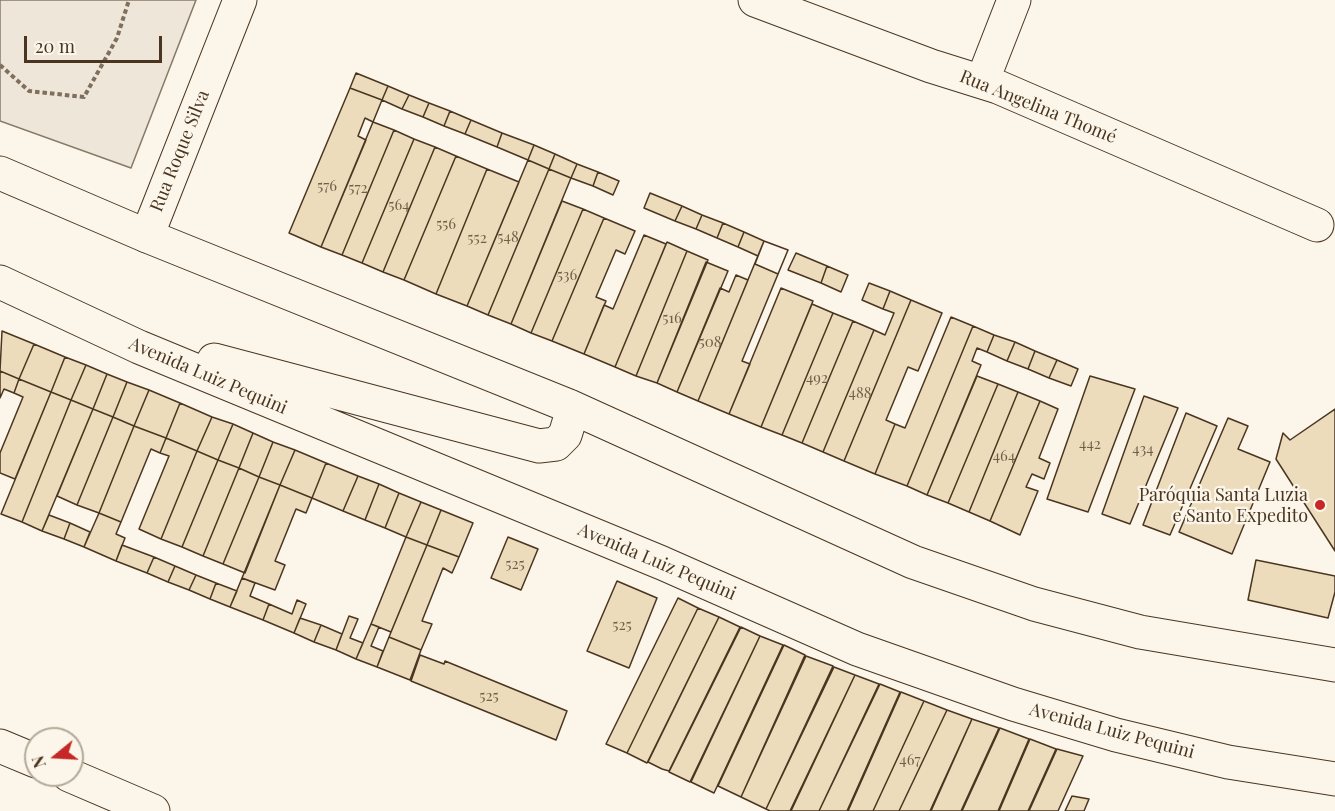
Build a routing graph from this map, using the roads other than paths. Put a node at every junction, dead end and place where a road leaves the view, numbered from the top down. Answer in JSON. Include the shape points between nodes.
{"nodes":[{"id":1,"x":240,"y":0,"type":"edge"},
{"id":2,"x":755,"y":0,"type":"edge"},
{"id":3,"x":1014,"y":0,"type":"edge"},
{"id":4,"x":982,"y":82,"type":"junction"},
{"id":5,"x":0,"y":173,"type":"edge"},
{"id":6,"x":1317,"y":225,"type":"dead end"},
{"id":7,"x":147,"y":236,"type":"junction"},
{"id":8,"x":0,"y":282,"type":"edge"},
{"id":9,"x":138,"y":347,"type":"junction"},
{"id":10,"x":569,"y":406,"type":"junction"},
{"id":11,"x":1335,"y":665,"type":"edge"},
{"id":12,"x":0,"y":746,"type":"edge"},
{"id":13,"x":24,"y":756,"type":"edge"},
{"id":14,"x":1333,"y":780,"type":"edge"},
{"id":15,"x":84,"y":781,"type":"edge"},
{"id":16,"x":153,"y":811,"type":"edge"}],
"edges":[{"from":1,"to":7,"type":"main road","name":"Rua Roque Silva"},
{"from":2,"to":4,"type":"main road","name":"Rua Angelina Thomé"},
{"from":3,"to":4,"type":"main road"},
{"from":4,"to":6,"type":"main road","name":"Rua Angelina Thomé"},
{"from":5,"to":7,"type":"main road"},
{"from":7,"to":10,"type":"main road"},
{"from":8,"to":9,"type":"main road","name":"Avenida Luiz Pequini"},
{"from":9,"to":10,"type":"main road","via":[[187,352],[539,446],[556,444],[565,435]]},
{"from":9,"to":14,"type":"main road","name":"Avenida Luiz Pequini","via":[[662,563],[857,649],[1013,704],[1116,735],[1228,762]]},
{"from":10,"to":11,"type":"main road","via":[[913,562],[1034,604],[1140,632]]},
{"from":12,"to":13,"type":"main road"},
{"from":15,"to":16,"type":"main road"}]}
